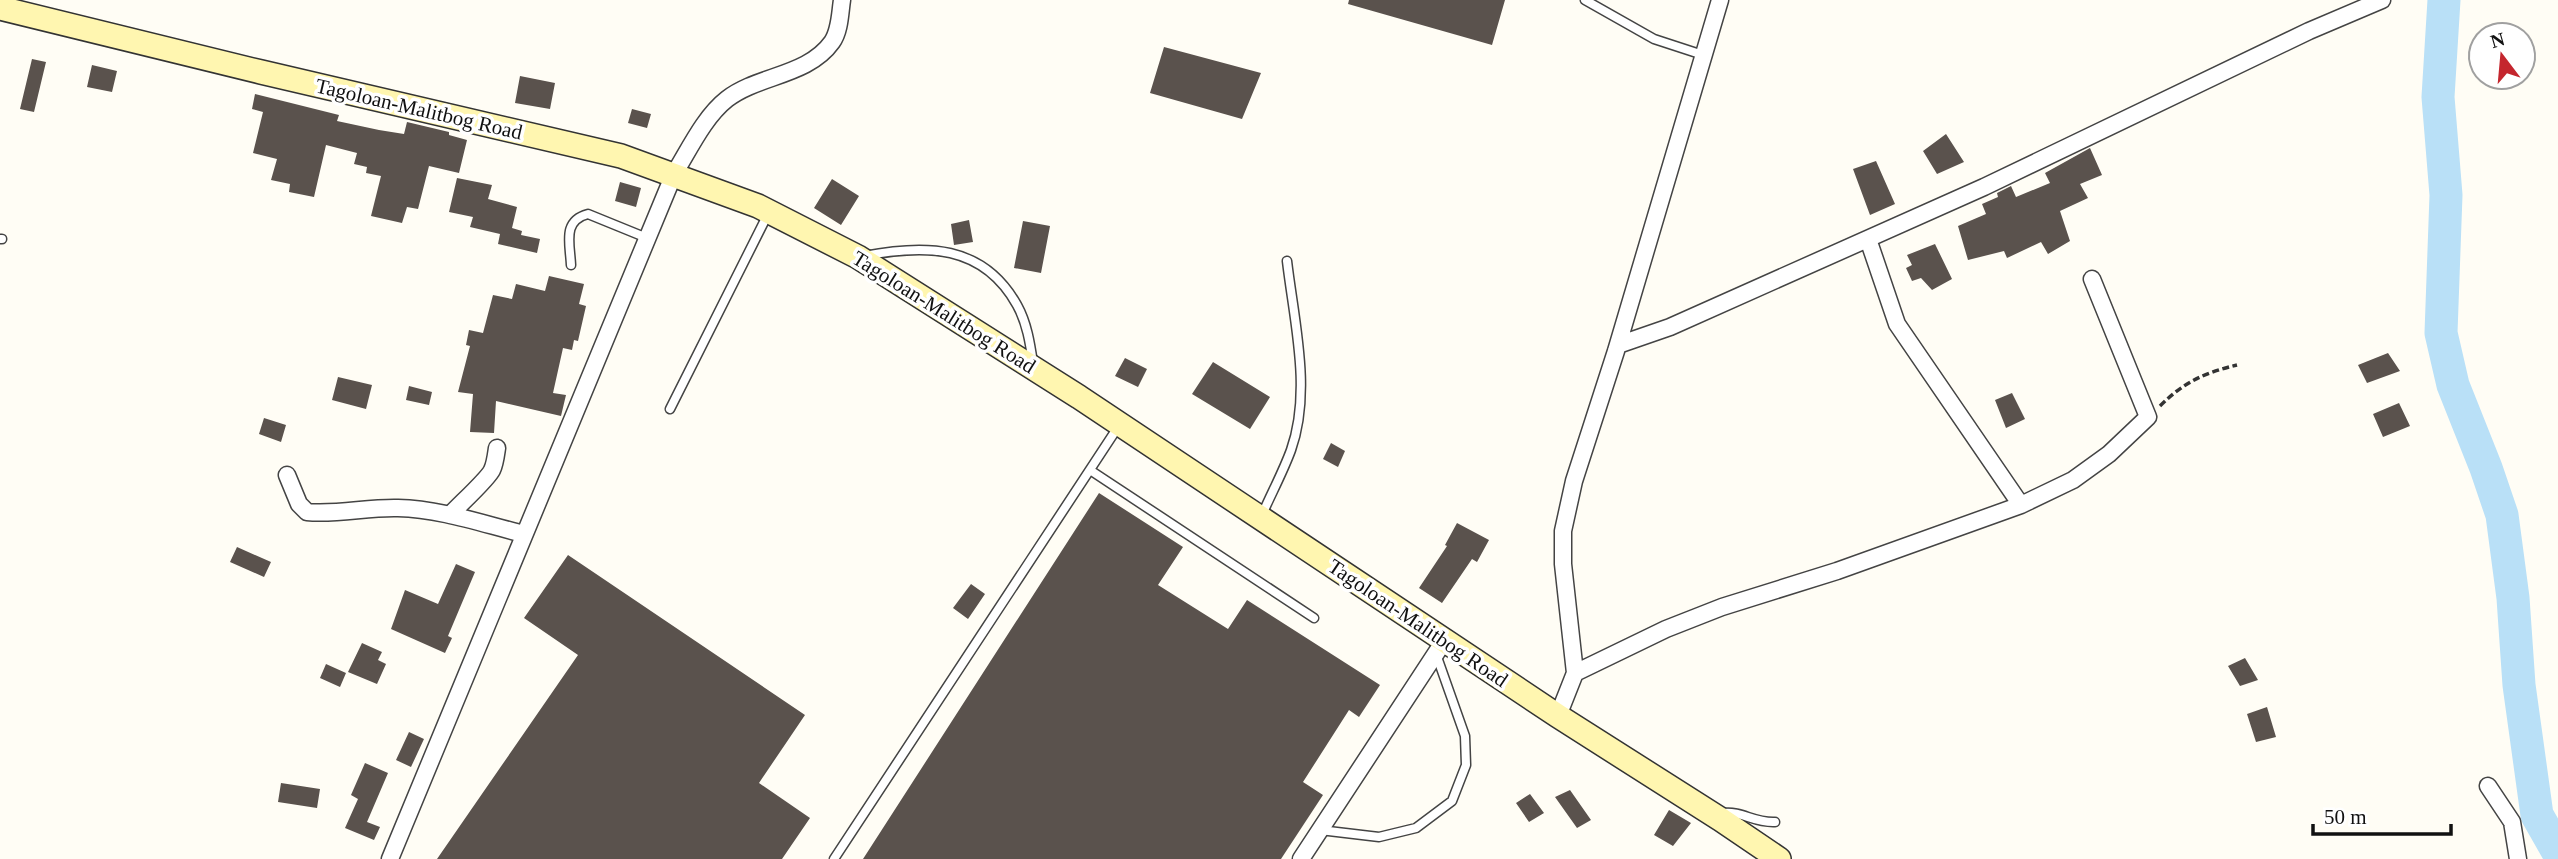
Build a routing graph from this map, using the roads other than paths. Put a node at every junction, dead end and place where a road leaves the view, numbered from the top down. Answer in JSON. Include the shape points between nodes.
{"nodes":[{"id":1,"x":2,"y":0,"type":"edge"},
{"id":2,"x":842,"y":0,"type":"edge"},
{"id":3,"x":1585,"y":0,"type":"edge"},
{"id":4,"x":1720,"y":0,"type":"edge"},
{"id":5,"x":2382,"y":0,"type":"edge"},
{"id":6,"x":0,"y":8,"type":"edge"},
{"id":7,"x":1703,"y":55,"type":"junction"},
{"id":8,"x":674,"y":174,"type":"junction"},
{"id":9,"x":769,"y":211,"type":"junction"},
{"id":10,"x":647,"y":238,"type":"junction"},
{"id":11,"x":1868,"y":239,"type":"junction"},
{"id":12,"x":858,"y":257,"type":"junction"},
{"id":13,"x":1287,"y":261,"type":"dead end"},
{"id":14,"x":571,"y":265,"type":"dead end"},
{"id":15,"x":2092,"y":279,"type":"dead end"},
{"id":16,"x":1618,"y":345,"type":"junction"},
{"id":17,"x":1035,"y":370,"type":"junction"},
{"id":18,"x":670,"y":410,"type":"dead end"},
{"id":19,"x":1120,"y":425,"type":"junction"},
{"id":20,"x":497,"y":448,"type":"dead end"},
{"id":21,"x":1090,"y":470,"type":"junction"},
{"id":22,"x":287,"y":475,"type":"dead end"},
{"id":23,"x":2021,"y":506,"type":"junction"},
{"id":24,"x":450,"y":515,"type":"junction"},
{"id":25,"x":1260,"y":517,"type":"junction"},
{"id":26,"x":524,"y":534,"type":"junction"},
{"id":27,"x":1314,"y":618,"type":"dead end"},
{"id":28,"x":1440,"y":647,"type":"junction"},
{"id":29,"x":1576,"y":673,"type":"junction"},
{"id":30,"x":1558,"y":716,"type":"junction"},
{"id":31,"x":2488,"y":786,"type":"dead end"},
{"id":32,"x":1720,"y":819,"type":"junction"},
{"id":33,"x":1775,"y":822,"type":"dead end"},
{"id":34,"x":1320,"y":830,"type":"junction"},
{"id":35,"x":390,"y":859,"type":"edge"},
{"id":36,"x":834,"y":859,"type":"edge"},
{"id":37,"x":1301,"y":859,"type":"edge"},
{"id":38,"x":1779,"y":859,"type":"edge"},
{"id":39,"x":2518,"y":859,"type":"edge"}],
"edges":[{"from":1,"to":6,"type":"lane"},
{"from":2,"to":8,"type":"street","via":[[833,41],[822,53],[727,99]]},
{"from":3,"to":7,"type":"lane","via":[[1654,39]]},
{"from":4,"to":7,"type":"street"},
{"from":5,"to":11,"type":"street","via":[[2309,30]]},
{"from":6,"to":8,"type":"main road","name":"Tagoloan-Malitbog Road","via":[[621,156]]},
{"from":7,"to":16,"type":"street"},
{"from":8,"to":9,"type":"main road","name":"Tagoloan-Malitbog Road"},
{"from":8,"to":10,"type":"street"},
{"from":9,"to":12,"type":"main road","name":"Tagoloan-Malitbog Road"},
{"from":9,"to":18,"type":"lane"},
{"from":10,"to":14,"type":"lane","via":[[588,214],[578,217],[570,229]]},
{"from":10,"to":26,"type":"street"},
{"from":11,"to":16,"type":"street","via":[[1670,327]]},
{"from":11,"to":23,"type":"street","via":[[1897,324]]},
{"from":12,"to":17,"type":"main road","name":"Tagoloan-Malitbog Road"},
{"from":12,"to":17,"type":"lane","via":[[932,248],[969,257],[997,278],[1017,305]]},
{"from":13,"to":25,"type":"lane","via":[[1300,408],[1292,449]]},
{"from":15,"to":23,"type":"street","via":[[2148,417],[2073,480]]},
{"from":16,"to":29,"type":"street","via":[[1574,481],[1563,531]]},
{"from":17,"to":19,"type":"main road","name":"Tagoloan-Malitbog Road"},
{"from":19,"to":21,"type":"lane"},
{"from":19,"to":25,"type":"main road","name":"Tagoloan-Malitbog Road"},
{"from":20,"to":24,"type":"street","via":[[488,477]]},
{"from":21,"to":27,"type":"lane"},
{"from":21,"to":36,"type":"lane"},
{"from":22,"to":24,"type":"street","via":[[307,512],[398,508]]},
{"from":23,"to":29,"type":"street","via":[[1722,607]]},
{"from":24,"to":26,"type":"street"},
{"from":25,"to":28,"type":"main road","name":"Tagoloan-Malitbog Road"},
{"from":26,"to":35,"type":"street"},
{"from":28,"to":30,"type":"main road","name":"Tagoloan-Malitbog Road"},
{"from":28,"to":34,"type":"street"},
{"from":28,"to":34,"type":"lane","via":[[1465,736],[1466,765],[1452,801],[1416,828],[1379,837]]},
{"from":29,"to":30,"type":"street"},
{"from":30,"to":32,"type":"main road","name":"Tagoloan-Malitbog Road"},
{"from":31,"to":39,"type":"street","via":[[2512,822]]},
{"from":32,"to":33,"type":"lane","via":[[1727,812],[1760,823]]},
{"from":32,"to":38,"type":"main road","name":"Tagoloan-Malitbog Road"},
{"from":34,"to":37,"type":"street"}]}
